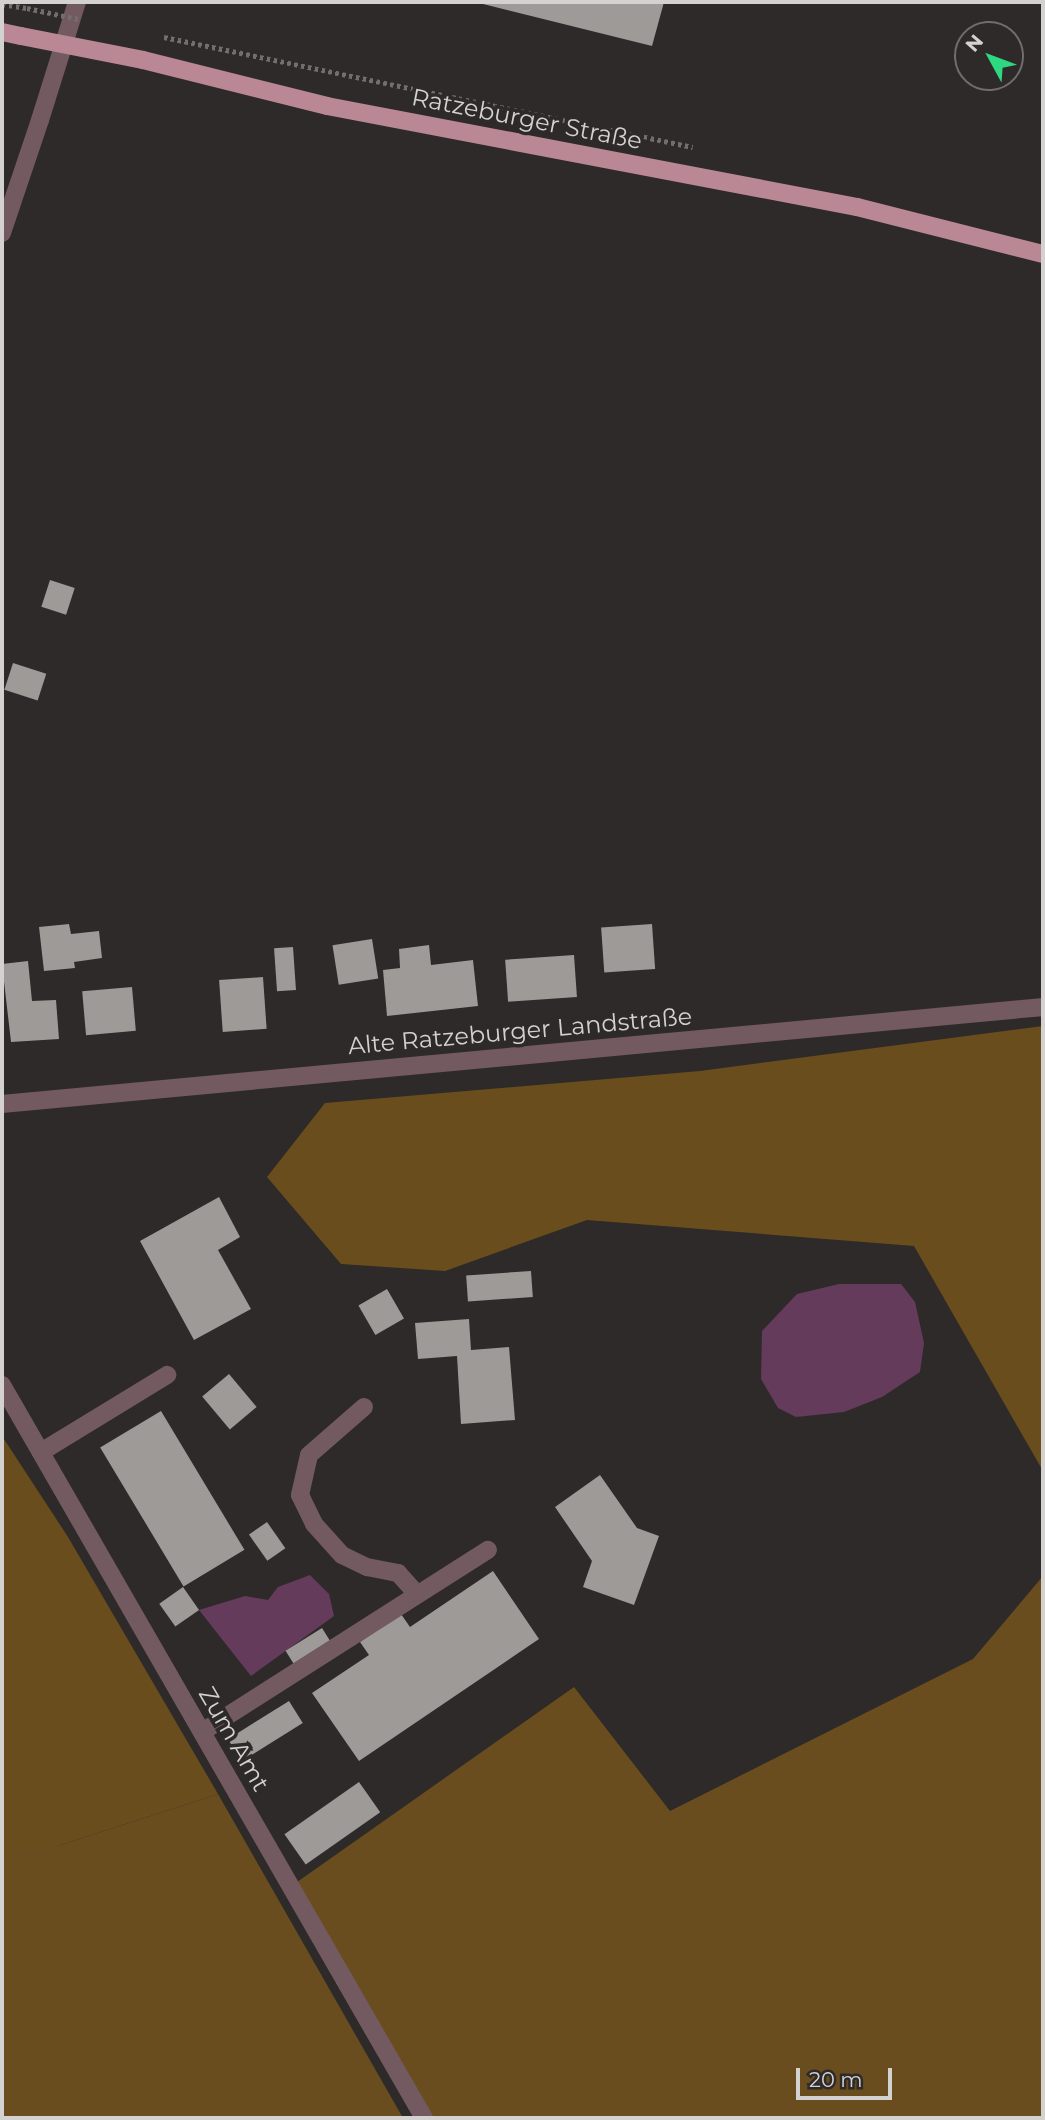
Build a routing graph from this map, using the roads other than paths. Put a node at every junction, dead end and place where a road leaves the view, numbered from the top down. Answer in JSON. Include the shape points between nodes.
{"nodes":[{"id":1,"x":77,"y":2,"type":"edge"},
{"id":2,"x":2,"y":32,"type":"edge"},
{"id":3,"x":2,"y":233,"type":"edge"},
{"id":4,"x":1043,"y":254,"type":"edge"},
{"id":5,"x":1043,"y":1007,"type":"edge"},
{"id":6,"x":2,"y":1104,"type":"edge"},
{"id":7,"x":167,"y":1375,"type":"dead end"},
{"id":8,"x":2,"y":1385,"type":"edge"},
{"id":9,"x":364,"y":1407,"type":"dead end"},
{"id":10,"x":41,"y":1452,"type":"junction"},
{"id":11,"x":488,"y":1550,"type":"dead end"},
{"id":12,"x":416,"y":1593,"type":"junction"},
{"id":13,"x":202,"y":1732,"type":"junction"},
{"id":14,"x":424,"y":2118,"type":"edge"}],
"edges":[{"from":1,"to":3,"type":"street"},
{"from":2,"to":4,"type":"main road","name":"Ratzeburger Straße","bridge":true,"via":[[143,60],[327,106],[858,206]]},
{"from":5,"to":6,"type":"street","name":"Alte Ratzeburger Landstraße"},
{"from":7,"to":10,"type":"street"},
{"from":8,"to":10,"type":"street","name":"Zum Amt"},
{"from":9,"to":12,"type":"street","via":[[309,1455],[300,1495],[314,1524],[342,1555],[367,1567],[397,1573]]},
{"from":10,"to":13,"type":"street","name":"Zum Amt"},
{"from":11,"to":12,"type":"street"},
{"from":12,"to":13,"type":"street"},
{"from":13,"to":14,"type":"street","name":"Zum Amt"}]}
